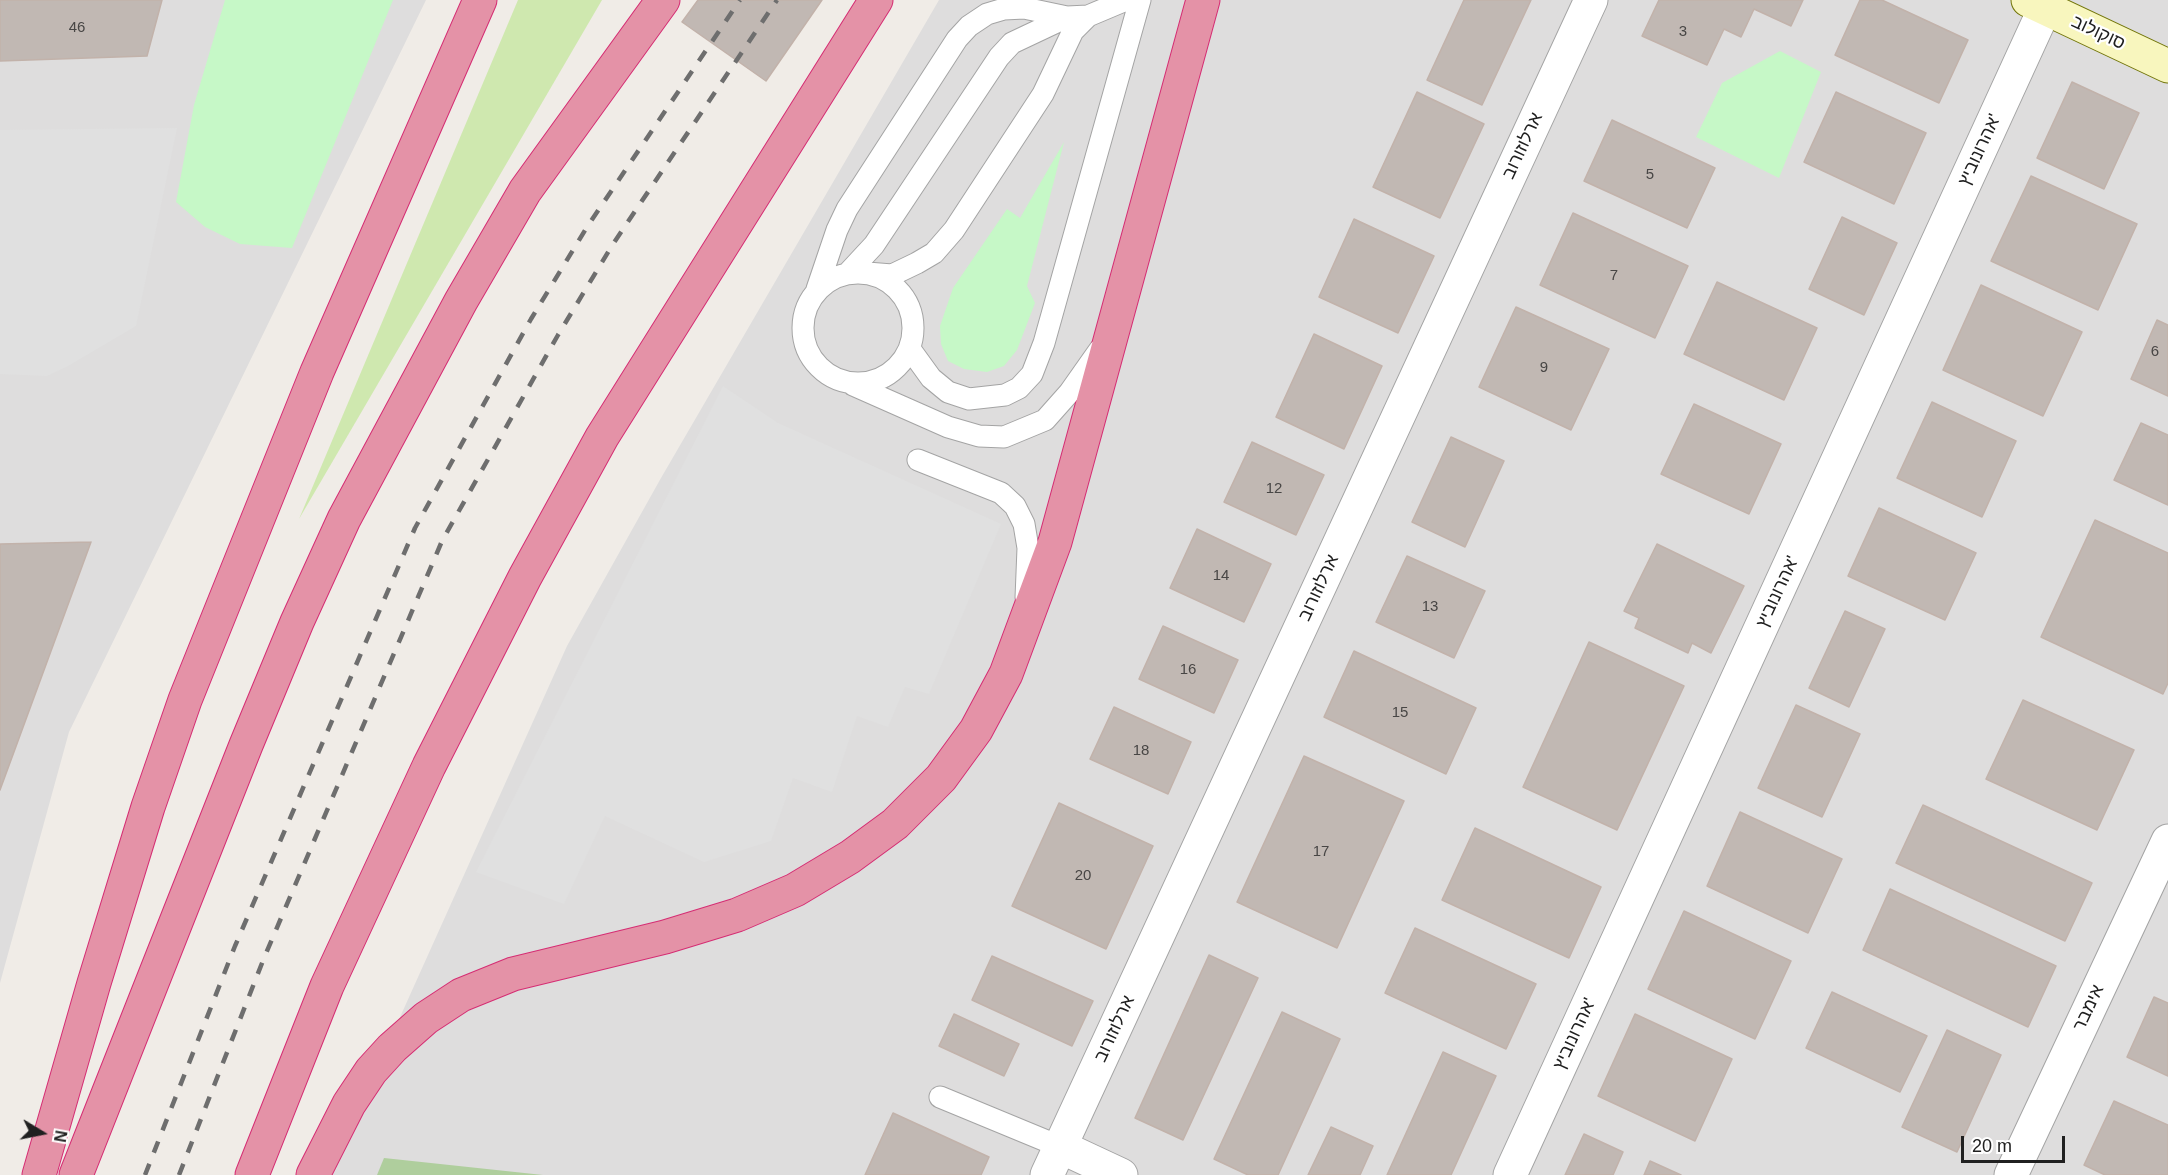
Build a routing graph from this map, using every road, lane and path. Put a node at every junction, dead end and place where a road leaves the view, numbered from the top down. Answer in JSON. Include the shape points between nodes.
{"nodes":[{"id":1,"x":480,"y":0,"type":"edge"},
{"id":2,"x":663,"y":0,"type":"edge"},
{"id":3,"x":876,"y":0,"type":"edge"},
{"id":4,"x":1126,"y":0,"type":"edge"},
{"id":5,"x":1140,"y":0,"type":"edge"},
{"id":6,"x":1203,"y":0,"type":"edge"},
{"id":7,"x":1591,"y":0,"type":"edge"},
{"id":8,"x":1031,"y":4,"type":"edge"},
{"id":9,"x":2036,"y":4,"type":"edge"},
{"id":10,"x":1078,"y":16,"type":"junction"},
{"id":11,"x":2168,"y":66,"type":"edge"},
{"id":12,"x":858,"y":273,"type":"junction"},
{"id":13,"x":818,"y":289,"type":"junction"},
{"id":14,"x":1113,"y":329,"type":"junction"},
{"id":15,"x":910,"y":349,"type":"junction"},
{"id":16,"x":847,"y":383,"type":"junction"},
{"id":17,"x":918,"y":460,"type":"dead end"},
{"id":18,"x":1026,"y":626,"type":"junction"},
{"id":19,"x":2168,"y":841,"type":"edge"},
{"id":20,"x":940,"y":1097,"type":"dead end"},
{"id":21,"x":1054,"y":1161,"type":"edge"},
{"id":22,"x":39,"y":1175,"type":"edge"},
{"id":23,"x":76,"y":1175,"type":"edge"},
{"id":24,"x":252,"y":1175,"type":"edge"},
{"id":25,"x":313,"y":1175,"type":"edge"},
{"id":26,"x":1121,"y":1175,"type":"edge"},
{"id":27,"x":1510,"y":1175,"type":"edge"},
{"id":28,"x":2011,"y":1175,"type":"edge"}],
"edges":[{"from":1,"to":22,"type":"highway","via":[[317,372],[185,700],[97,972]]},
{"from":2,"to":23,"type":"highway","via":[[525,191],[344,519],[241,756]]},
{"from":3,"to":24,"type":"highway","via":[[602,437],[525,577],[429,766],[327,986]]},
{"from":4,"to":10,"type":"lane"},
{"from":5,"to":15,"type":"lane","via":[[1032,374],[1019,388],[1005,395],[969,399],[948,392],[931,378]]},
{"from":6,"to":14,"type":"highway"},
{"from":7,"to":21,"type":"street","name":"ארלוזורוב"},
{"from":8,"to":10,"type":"lane"},
{"from":8,"to":13,"type":"lane","via":[[987,14],[957,39],[847,209]]},
{"from":9,"to":11,"type":"street","name":"סוקולוב"},
{"from":9,"to":27,"type":"street","name":"אהרונוביץ'"},
{"from":10,"to":12,"type":"lane","via":[[1012,43],[999,57]]},
{"from":10,"to":12,"type":"lane","via":[[1043,94],[954,230],[934,253],[892,275]]},
{"from":12,"to":13,"type":"lane","via":[[831,279]]},
{"from":12,"to":15,"type":"lane","via":[[886,280],[902,294],[912,315]]},
{"from":13,"to":16,"type":"lane","via":[[807,304],[802,326],[804,342],[811,360],[823,373]]},
{"from":14,"to":16,"type":"lane","via":[[1070,393],[1045,420],[1004,437],[979,436],[948,427]]},
{"from":14,"to":18,"type":"highway","via":[[1055,542]]},
{"from":15,"to":16,"type":"lane","via":[[898,367],[880,380]]},
{"from":17,"to":18,"type":"lane","via":[[1001,493],[1015,506],[1024,524],[1028,548]]},
{"from":18,"to":25,"type":"highway","via":[[976,730],[941,778],[895,824],[850,858],[795,890],[737,915],[513,974],[461,995],[426,1018],[371,1071],[349,1104]]},
{"from":19,"to":28,"type":"street","name":"אימבר"},
{"from":20,"to":21,"type":"lane"},
{"from":21,"to":26,"type":"street"}]}
